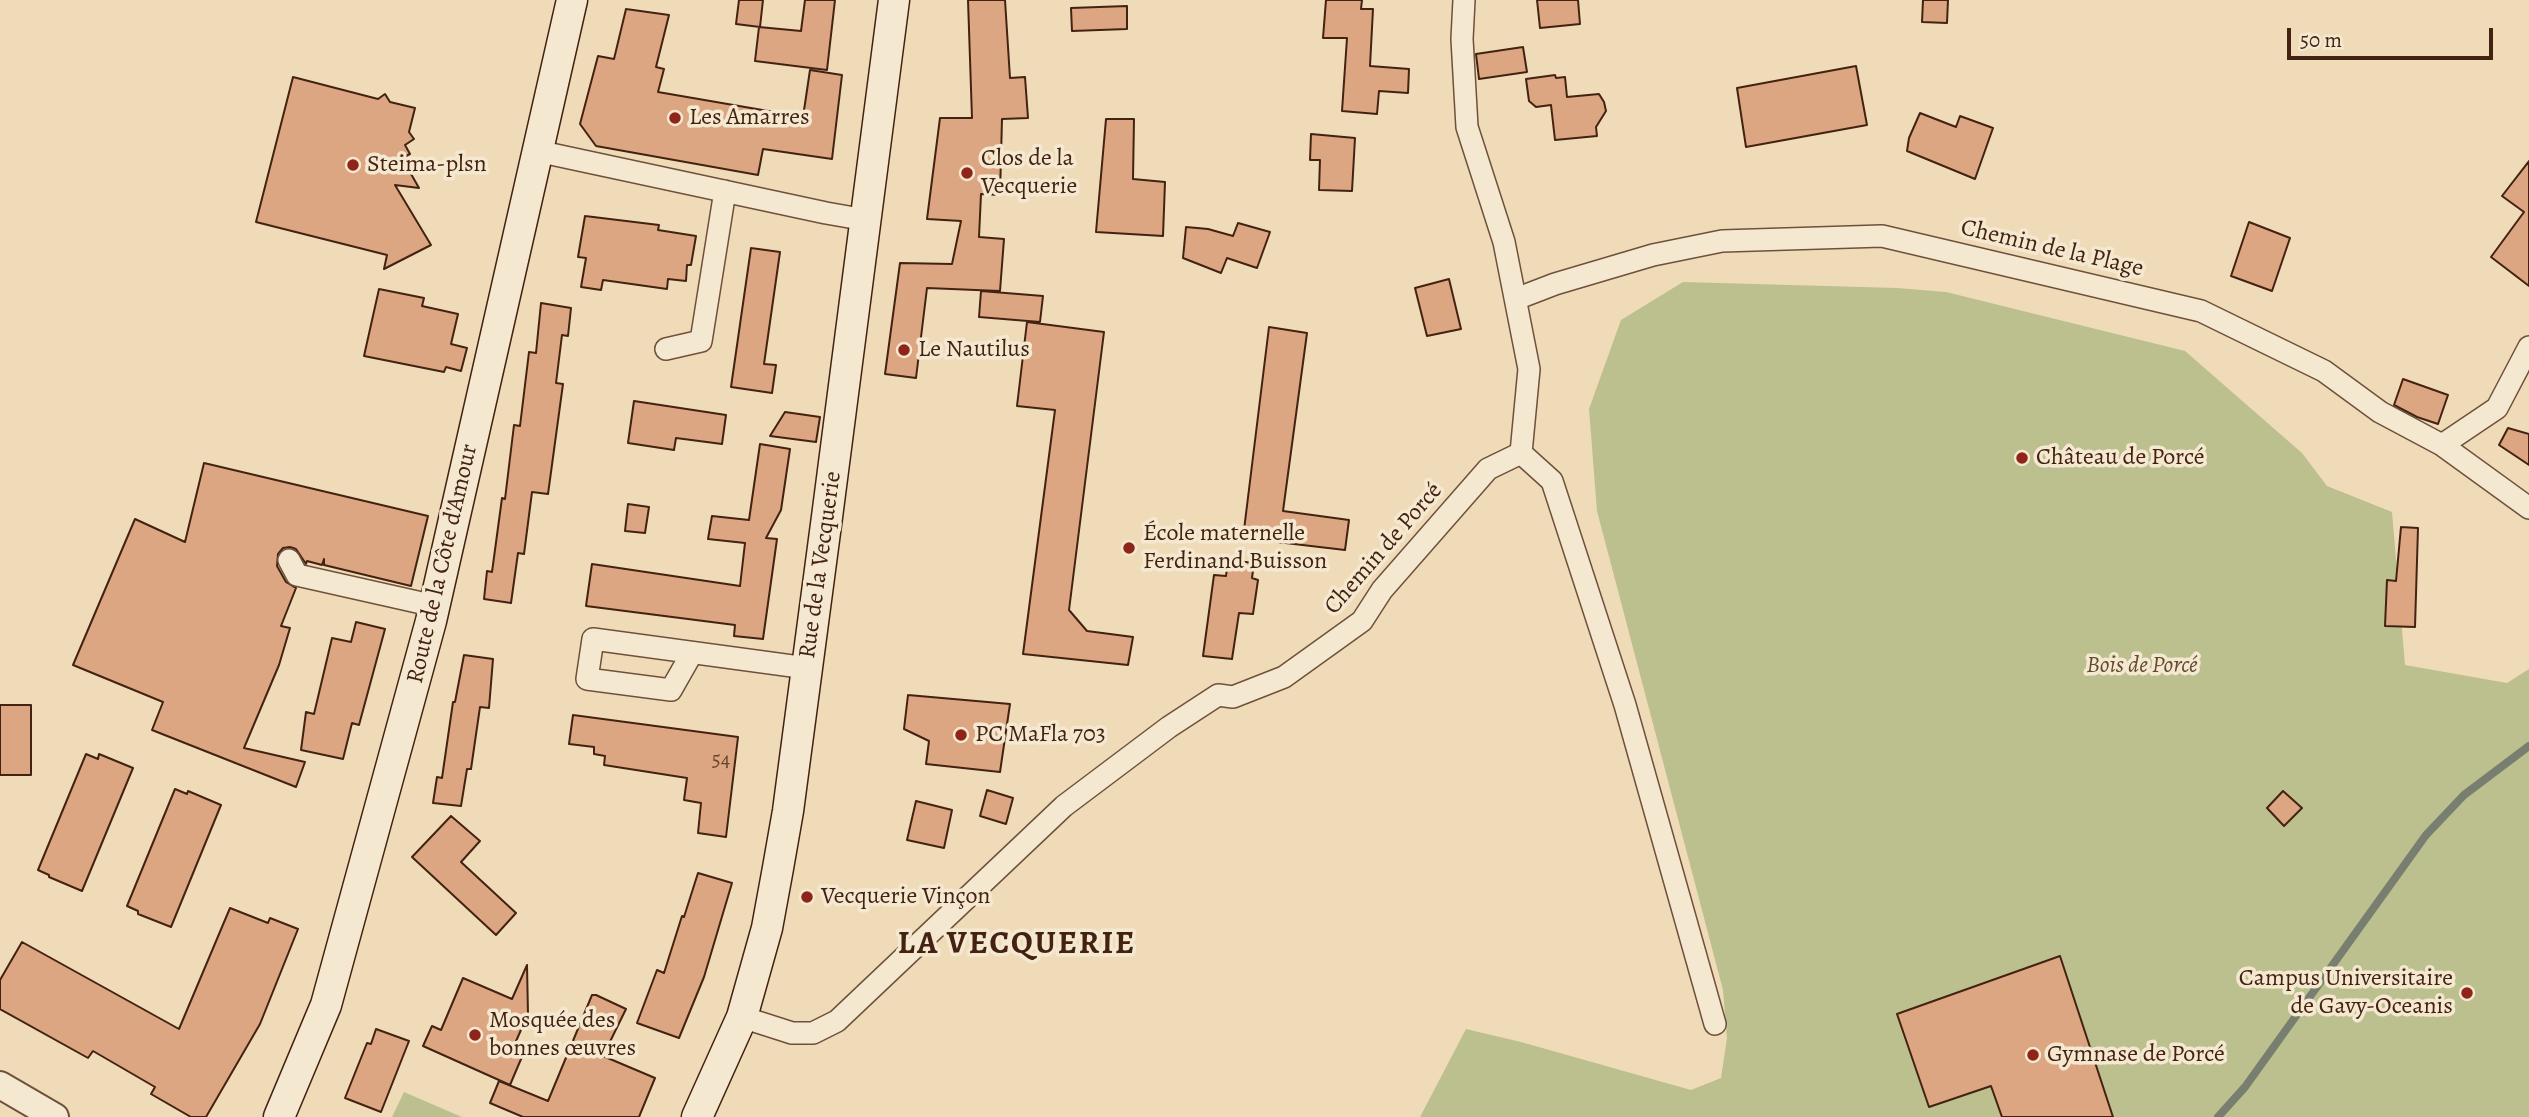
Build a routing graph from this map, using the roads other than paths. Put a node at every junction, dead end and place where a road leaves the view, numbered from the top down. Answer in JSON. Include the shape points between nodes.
{"nodes":[{"id":1,"x":572,"y":0,"type":"edge"},
{"id":2,"x":894,"y":0,"type":"edge"},
{"id":3,"x":1464,"y":0,"type":"edge"},
{"id":4,"x":537,"y":151,"type":"junction"},
{"id":5,"x":725,"y":191,"type":"junction"},
{"id":6,"x":866,"y":220,"type":"junction"},
{"id":7,"x":1516,"y":299,"type":"junction"},
{"id":8,"x":2529,"y":347,"type":"edge"},
{"id":9,"x":666,"y":349,"type":"dead end"},
{"id":10,"x":2442,"y":445,"type":"junction"},
{"id":11,"x":1521,"y":453,"type":"junction"},
{"id":12,"x":2529,"y":508,"type":"edge"},
{"id":13,"x":289,"y":560,"type":"dead end"},
{"id":14,"x":435,"y":606,"type":"junction"},
{"id":15,"x":692,"y":653,"type":"junction"},
{"id":16,"x":807,"y":668,"type":"junction"},
{"id":17,"x":742,"y":1017,"type":"junction"},
{"id":18,"x":1715,"y":1024,"type":"dead end"},
{"id":19,"x":0,"y":1085,"type":"edge"},
{"id":20,"x":55,"y":1117,"type":"edge"},
{"id":21,"x":279,"y":1117,"type":"edge"},
{"id":22,"x":697,"y":1117,"type":"edge"}],
"edges":[{"from":1,"to":4,"type":"main road","name":"Route de la Côte d'Amour"},
{"from":2,"to":6,"type":"main road","name":"Rue de la Vecquerie"},
{"from":3,"to":7,"type":"street","via":[[1467,127],[1504,242]]},
{"from":4,"to":5,"type":"street"},
{"from":4,"to":14,"type":"main road","name":"Route de la Côte d'Amour"},
{"from":5,"to":6,"type":"street"},
{"from":5,"to":9,"type":"street","via":[[701,341]]},
{"from":6,"to":16,"type":"main road","name":"Rue de la Vecquerie"},
{"from":7,"to":10,"type":"street","name":"Chemin de la Plage","via":[[1653,255],[1722,241],[1882,236],[2201,311],[2324,371],[2380,412]]},
{"from":7,"to":11,"type":"street","via":[[1529,369]]},
{"from":8,"to":10,"type":"street","via":[[2497,408]]},
{"from":10,"to":12,"type":"street","name":"Chemin de la Plage"},
{"from":11,"to":17,"type":"street","name":"Chemin de Porcé","via":[[1488,470],[1382,590],[1362,621],[1284,677],[1233,696],[1217,695],[1064,806],[837,1021],[813,1033],[792,1033]]},
{"from":11,"to":18,"type":"street","via":[[1552,481],[1625,705]]},
{"from":13,"to":14,"type":"street","via":[[297,575]]},
{"from":14,"to":21,"type":"main road","name":"Route de la Côte d'Amour","via":[[326,1005]]},
{"from":15,"to":15,"type":"street","via":[[593,639],[587,679],[671,690]]},
{"from":15,"to":16,"type":"street"},
{"from":16,"to":17,"type":"main road","name":"Rue de la Vecquerie","via":[[778,868]]},
{"from":17,"to":22,"type":"main road","name":"Rue de la Vecquerie"},
{"from":19,"to":20,"type":"street"}]}
